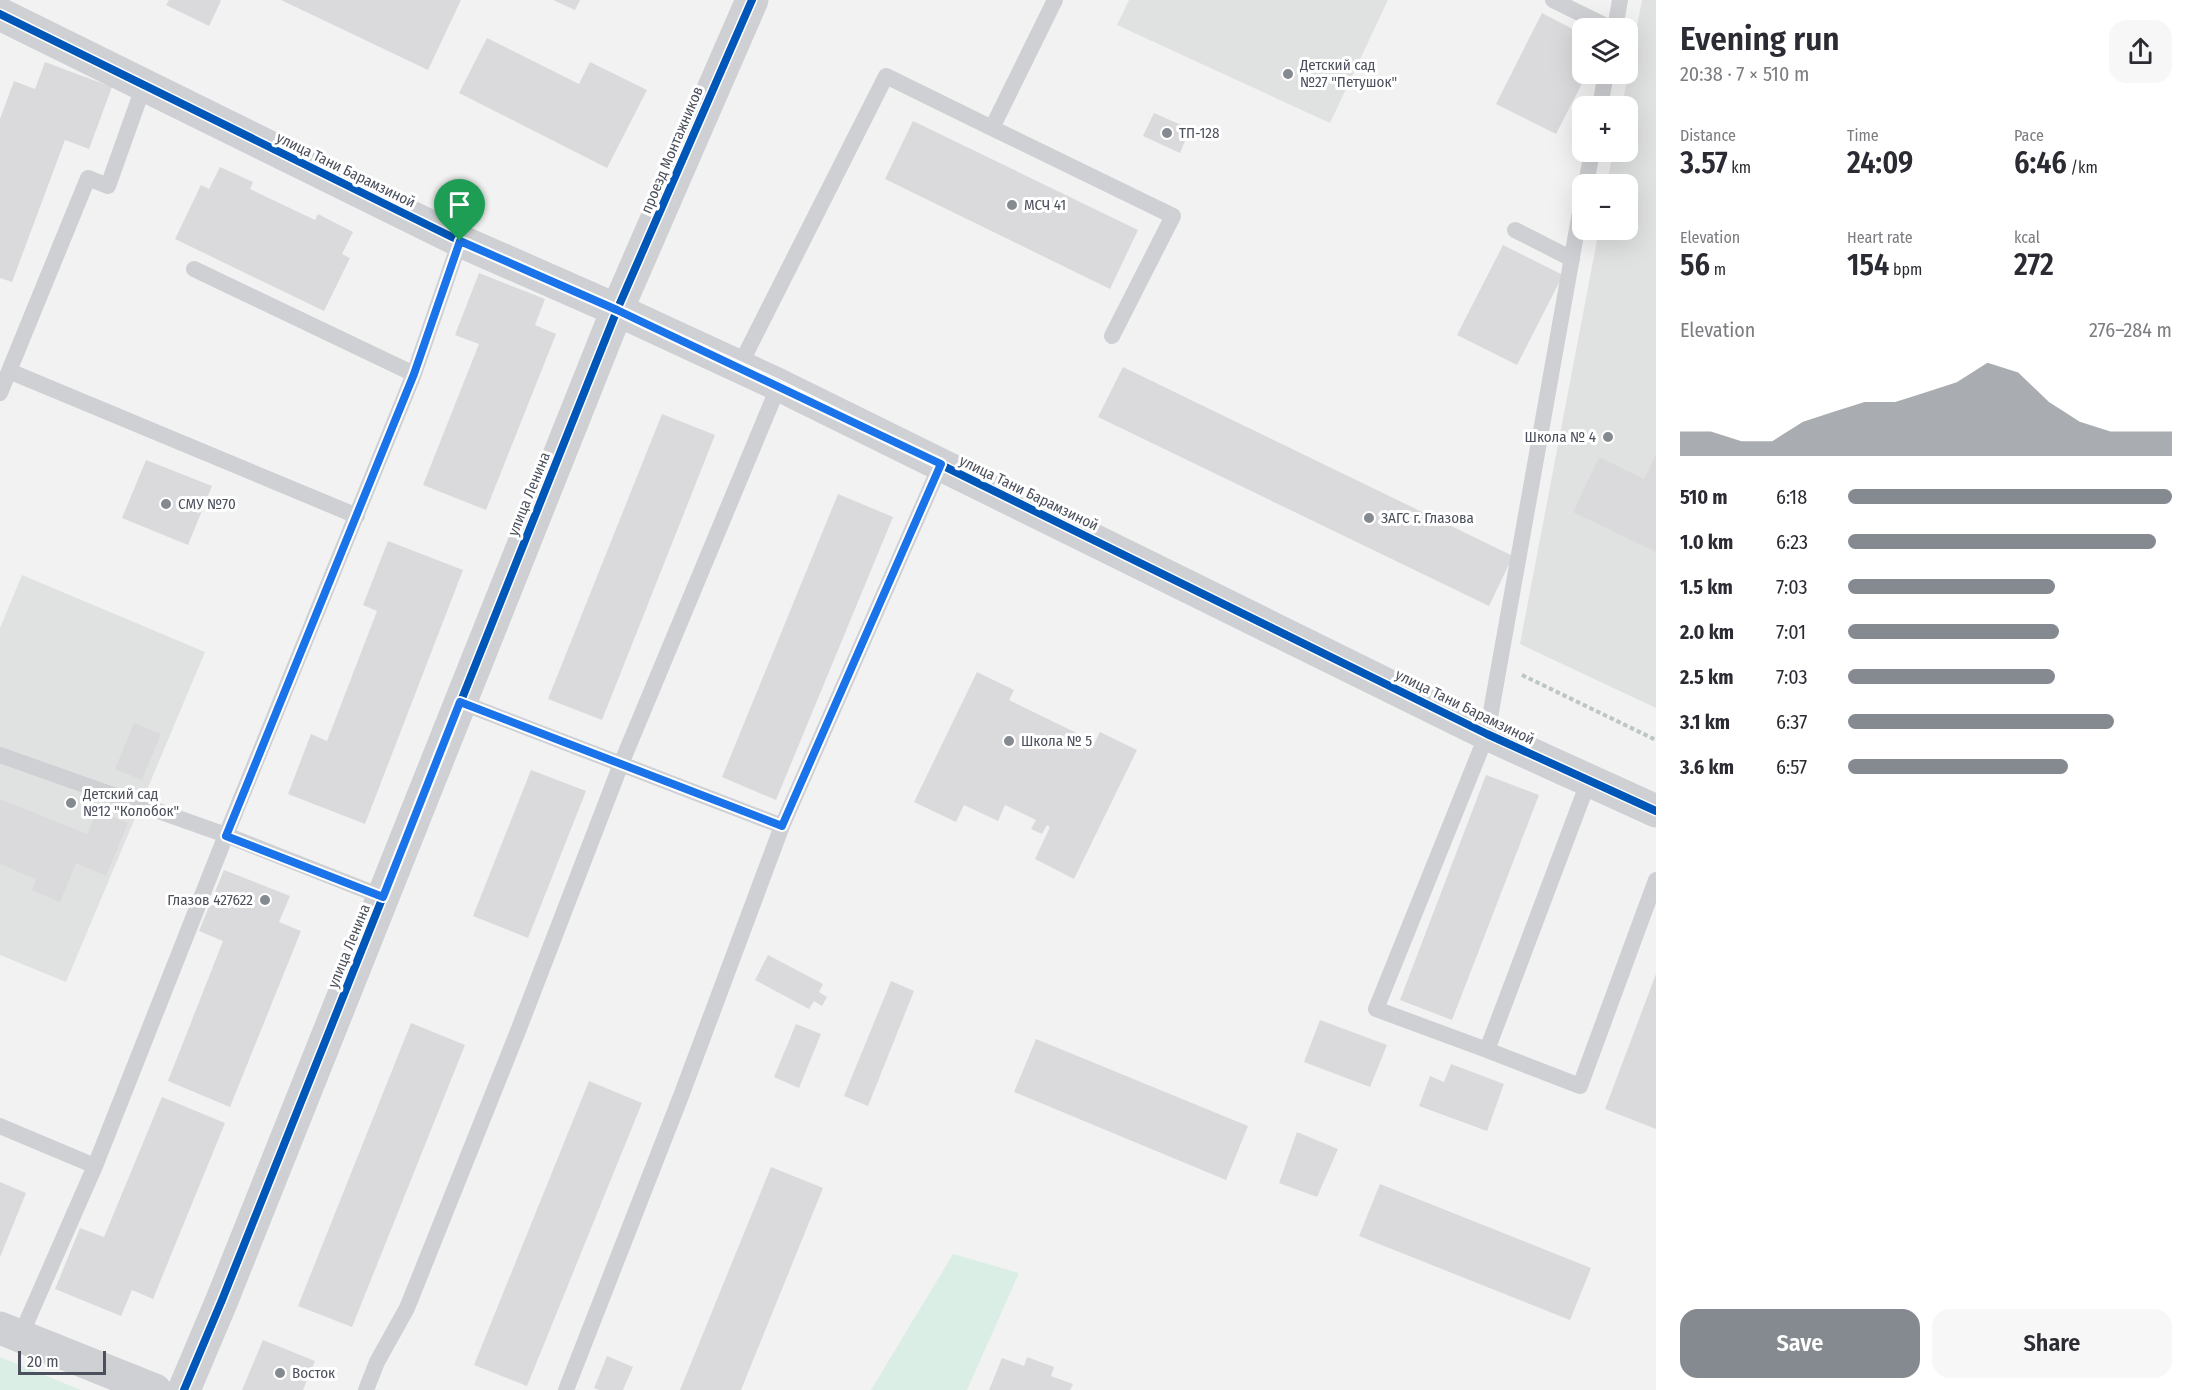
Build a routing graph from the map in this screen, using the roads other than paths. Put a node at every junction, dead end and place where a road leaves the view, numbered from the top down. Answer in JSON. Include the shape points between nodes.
{"nodes":[{"id":1,"x":752,"y":0,"type":"edge"},
{"id":2,"x":1055,"y":0,"type":"edge"},
{"id":3,"x":1553,"y":0,"type":"edge"},
{"id":4,"x":1620,"y":0,"type":"edge"},
{"id":5,"x":0,"y":14,"type":"edge"},
{"id":6,"x":1590,"y":18,"type":"edge"},
{"id":7,"x":1617,"y":18,"type":"edge"},
{"id":8,"x":144,"y":85,"type":"junction"},
{"id":9,"x":992,"y":128,"type":"junction"},
{"id":10,"x":1515,"y":230,"type":"dead end"},
{"id":11,"x":1575,"y":240,"type":"edge"},
{"id":12,"x":460,"y":241,"type":"junction"},
{"id":13,"x":1572,"y":259,"type":"junction"},
{"id":14,"x":194,"y":269,"type":"dead end"},
{"id":15,"x":617,"y":310,"type":"junction"},
{"id":16,"x":1112,"y":336,"type":"dead end"},
{"id":17,"x":739,"y":367,"type":"junction"},
{"id":18,"x":9,"y":371,"type":"junction"},
{"id":19,"x":414,"y":374,"type":"junction"},
{"id":20,"x":779,"y":385,"type":"junction"},
{"id":21,"x":0,"y":393,"type":"edge"},
{"id":22,"x":941,"y":464,"type":"junction"},
{"id":23,"x":357,"y":516,"type":"junction"},
{"id":24,"x":460,"y":702,"type":"junction"},
{"id":25,"x":1487,"y":734,"type":"junction"},
{"id":26,"x":0,"y":755,"type":"edge"},
{"id":27,"x":621,"y":764,"type":"junction"},
{"id":28,"x":1589,"y":780,"type":"junction"},
{"id":29,"x":1656,"y":811,"type":"edge"},
{"id":30,"x":782,"y":826,"type":"junction"},
{"id":31,"x":226,"y":836,"type":"junction"},
{"id":32,"x":1656,"y":879,"type":"edge"},
{"id":33,"x":383,"y":897,"type":"junction"},
{"id":34,"x":1487,"y":1050,"type":"junction"},
{"id":35,"x":0,"y":1126,"type":"edge"},
{"id":36,"x":95,"y":1166,"type":"junction"},
{"id":37,"x":10,"y":1333,"type":"edge"},
{"id":38,"x":155,"y":1390,"type":"edge"},
{"id":39,"x":183,"y":1390,"type":"edge"},
{"id":40,"x":366,"y":1390,"type":"edge"},
{"id":41,"x":566,"y":1390,"type":"edge"}],
"edges":[{"from":1,"to":15,"type":"street","name":"проезд Монтажников"},
{"from":2,"to":9,"type":"lane"},
{"from":3,"to":6,"type":"lane"},
{"from":4,"to":7,"type":"lane"},
{"from":5,"to":8,"type":"street","name":"улица Тани Барамзиной"},
{"from":8,"to":12,"type":"street","name":"улица Тани Барамзиной"},
{"from":8,"to":18,"type":"lane","via":[[108,186],[88,177]]},
{"from":9,"to":16,"type":"lane","via":[[1173,216]]},
{"from":9,"to":17,"type":"lane","via":[[886,76]]},
{"from":10,"to":13,"type":"lane"},
{"from":11,"to":13,"type":"lane"},
{"from":12,"to":15,"type":"street","name":"улица Тани Барамзиной"},
{"from":12,"to":19,"type":"lane"},
{"from":13,"to":25,"type":"lane"},
{"from":14,"to":19,"type":"lane"},
{"from":15,"to":17,"type":"street","name":"улица Тани Барамзиной"},
{"from":15,"to":24,"type":"street","name":"улица Ленина"},
{"from":17,"to":20,"type":"street","name":"улица Тани Барамзиной"},
{"from":18,"to":21,"type":"lane"},
{"from":18,"to":23,"type":"lane"},
{"from":19,"to":23,"type":"lane"},
{"from":20,"to":22,"type":"street","name":"улица Тани Барамзиной"},
{"from":20,"to":27,"type":"lane"},
{"from":22,"to":25,"type":"street","name":"улица Тани Барамзиной"},
{"from":22,"to":30,"type":"lane"},
{"from":23,"to":31,"type":"lane"},
{"from":24,"to":27,"type":"lane"},
{"from":24,"to":33,"type":"street","name":"улица Ленина"},
{"from":25,"to":28,"type":"street","name":"улица Тани Барамзиной"},
{"from":25,"to":34,"type":"lane","via":[[1376,1009]]},
{"from":26,"to":31,"type":"lane"},
{"from":27,"to":30,"type":"lane"},
{"from":27,"to":40,"type":"lane","via":[[407,1308]]},
{"from":28,"to":29,"type":"street","name":"улица Тани Барамзиной"},
{"from":28,"to":34,"type":"lane"},
{"from":30,"to":41,"type":"lane"},
{"from":31,"to":33,"type":"lane"},
{"from":31,"to":36,"type":"lane"},
{"from":32,"to":34,"type":"lane","via":[[1580,1086]]},
{"from":33,"to":39,"type":"street","name":"улица Ленина"},
{"from":35,"to":36,"type":"lane"},
{"from":36,"to":37,"type":"lane"},
{"from":37,"to":38,"type":"street"}]}
